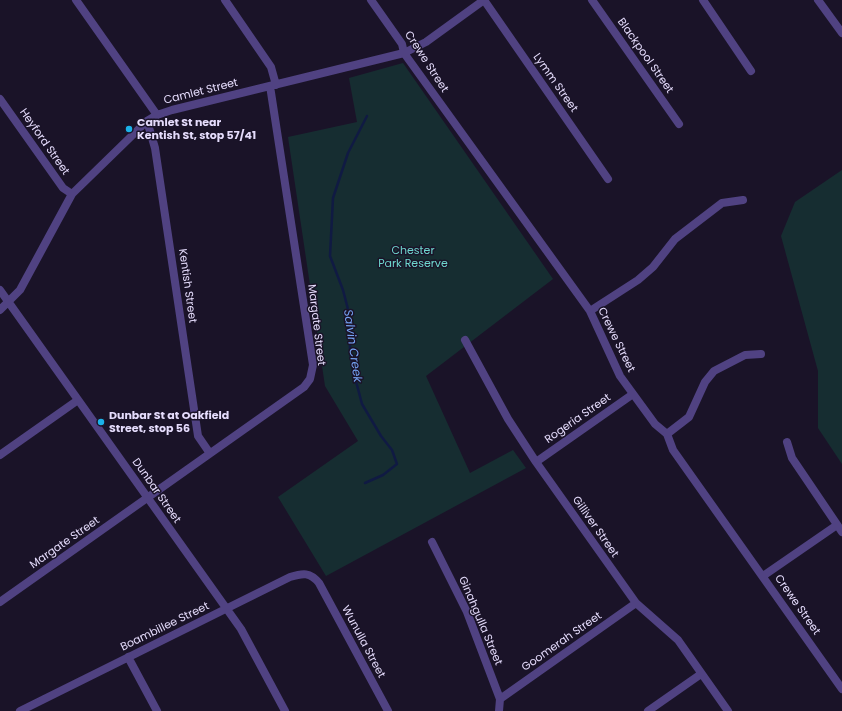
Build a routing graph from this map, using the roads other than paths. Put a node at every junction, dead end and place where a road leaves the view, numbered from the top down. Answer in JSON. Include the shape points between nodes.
{"nodes":[{"id":1,"x":76,"y":0,"type":"edge"},
{"id":2,"x":225,"y":0,"type":"edge"},
{"id":3,"x":370,"y":0,"type":"edge"},
{"id":4,"x":484,"y":0,"type":"edge"},
{"id":5,"x":592,"y":0,"type":"edge"},
{"id":6,"x":703,"y":0,"type":"edge"},
{"id":7,"x":818,"y":0,"type":"edge"},
{"id":8,"x":842,"y":33,"type":"edge"},
{"id":9,"x":404,"y":53,"type":"junction"},
{"id":10,"x":751,"y":71,"type":"dead end"},
{"id":11,"x":273,"y":86,"type":"junction"},
{"id":12,"x":0,"y":99,"type":"edge"},
{"id":13,"x":158,"y":115,"type":"junction"},
{"id":14,"x":147,"y":121,"type":"junction"},
{"id":15,"x":679,"y":124,"type":"dead end"},
{"id":16,"x":608,"y":179,"type":"dead end"},
{"id":17,"x":72,"y":194,"type":"junction"},
{"id":18,"x":743,"y":200,"type":"dead end"},
{"id":19,"x":0,"y":290,"type":"edge"},
{"id":20,"x":9,"y":302,"type":"junction"},
{"id":21,"x":0,"y":310,"type":"edge"},
{"id":22,"x":590,"y":311,"type":"junction"},
{"id":23,"x":465,"y":340,"type":"dead end"},
{"id":24,"x":761,"y":354,"type":"dead end"},
{"id":25,"x":633,"y":394,"type":"junction"},
{"id":26,"x":78,"y":400,"type":"junction"},
{"id":27,"x":667,"y":434,"type":"junction"},
{"id":28,"x":787,"y":442,"type":"dead end"},
{"id":29,"x":209,"y":452,"type":"junction"},
{"id":30,"x":0,"y":455,"type":"edge"},
{"id":31,"x":536,"y":462,"type":"junction"},
{"id":32,"x":147,"y":498,"type":"junction"},
{"id":33,"x":837,"y":525,"type":"junction"},
{"id":34,"x":842,"y":532,"type":"edge"},
{"id":35,"x":432,"y":542,"type":"dead end"},
{"id":36,"x":763,"y":576,"type":"junction"},
{"id":37,"x":319,"y":583,"type":"joint"},
{"id":38,"x":0,"y":602,"type":"edge"},
{"id":39,"x":636,"y":603,"type":"junction"},
{"id":40,"x":226,"y":609,"type":"junction"},
{"id":41,"x":128,"y":657,"type":"junction"},
{"id":42,"x":701,"y":674,"type":"junction"},
{"id":43,"x":842,"y":689,"type":"edge"},
{"id":44,"x":500,"y":698,"type":"junction"},
{"id":45,"x":25,"y":710,"type":"edge"},
{"id":46,"x":157,"y":711,"type":"edge"},
{"id":47,"x":285,"y":711,"type":"edge"},
{"id":48,"x":388,"y":711,"type":"edge"},
{"id":49,"x":499,"y":711,"type":"edge"},
{"id":50,"x":648,"y":711,"type":"edge"},
{"id":51,"x":728,"y":711,"type":"edge"}],
"edges":[{"from":1,"to":13,"type":"street"},
{"from":2,"to":11,"type":"street","name":"Margate Street","via":[[272,68]]},
{"from":3,"to":9,"type":"street","name":"Crewe Street","via":[[402,44]]},
{"from":4,"to":9,"type":"street","name":"Camlet Street","via":[[426,42]]},
{"from":4,"to":16,"type":"street","name":"Lymm Street"},
{"from":5,"to":15,"type":"street","name":"Blackpool Street"},
{"from":6,"to":10,"type":"street"},
{"from":7,"to":8,"type":"street"},
{"from":9,"to":11,"type":"street","name":"Camlet Street"},
{"from":9,"to":22,"type":"street","name":"Crewe Street"},
{"from":11,"to":13,"type":"street","name":"Camlet Street"},
{"from":11,"to":29,"type":"street","name":"Margate Street","via":[[313,365],[310,379],[304,387]]},
{"from":12,"to":17,"type":"street","name":"Heyford Street","via":[[63,188]]},
{"from":13,"to":14,"type":"street","name":"Camlet Street"},
{"from":14,"to":17,"type":"street","name":"Camlet Street"},
{"from":14,"to":29,"type":"street","name":"Kentish Street","via":[[155,148],[198,436]]},
{"from":17,"to":20,"type":"street","name":"Camlet Street","via":[[20,290]]},
{"from":18,"to":22,"type":"street","via":[[722,203],[675,239],[653,267],[638,280]]},
{"from":19,"to":20,"type":"street","name":"Dunbar Street"},
{"from":20,"to":21,"type":"street","name":"Camlet Street"},
{"from":20,"to":26,"type":"street","name":"Dunbar Street"},
{"from":22,"to":25,"type":"street","name":"Crewe Street","via":[[620,376]]},
{"from":23,"to":31,"type":"street","name":"Gilliver Street","via":[[508,419]]},
{"from":24,"to":27,"type":"street","via":[[745,355],[714,371],[705,382],[689,417]]},
{"from":25,"to":27,"type":"street","name":"Crewe Street","via":[[655,424]]},
{"from":25,"to":31,"type":"street","name":"Rogeria Street"},
{"from":26,"to":30,"type":"street"},
{"from":26,"to":32,"type":"street","name":"Dunbar Street"},
{"from":27,"to":36,"type":"street","name":"Crewe Street","via":[[673,450]]},
{"from":28,"to":33,"type":"street","via":[[792,458]]},
{"from":29,"to":32,"type":"street","name":"Margate Street"},
{"from":31,"to":39,"type":"street","name":"Gilliver Street"},
{"from":32,"to":38,"type":"street","name":"Margate Street"},
{"from":32,"to":40,"type":"street","name":"Dunbar Street"},
{"from":33,"to":34,"type":"street"},
{"from":33,"to":36,"type":"street"},
{"from":35,"to":44,"type":"street","name":"Ginahgulla Street","via":[[467,612]]},
{"from":36,"to":43,"type":"street","name":"Crewe Street"},
{"from":37,"to":40,"type":"street","name":"Boambillee Street","via":[[313,576],[304,573],[290,577]]},
{"from":37,"to":48,"type":"street","name":"Wunulla Street"},
{"from":39,"to":42,"type":"street","name":"Gilliver Street","via":[[678,640]]},
{"from":39,"to":44,"type":"street","name":"Goomerah Street"},
{"from":40,"to":41,"type":"street","name":"Boambillee Street"},
{"from":40,"to":47,"type":"street","name":"Dunbar Street","via":[[241,629]]},
{"from":41,"to":45,"type":"street","name":"Boambillee Street"},
{"from":41,"to":46,"type":"street"},
{"from":42,"to":50,"type":"street"},
{"from":42,"to":51,"type":"street","name":"Gilliver Street"},
{"from":44,"to":49,"type":"street","name":"Ginahgulla Street"}]}
